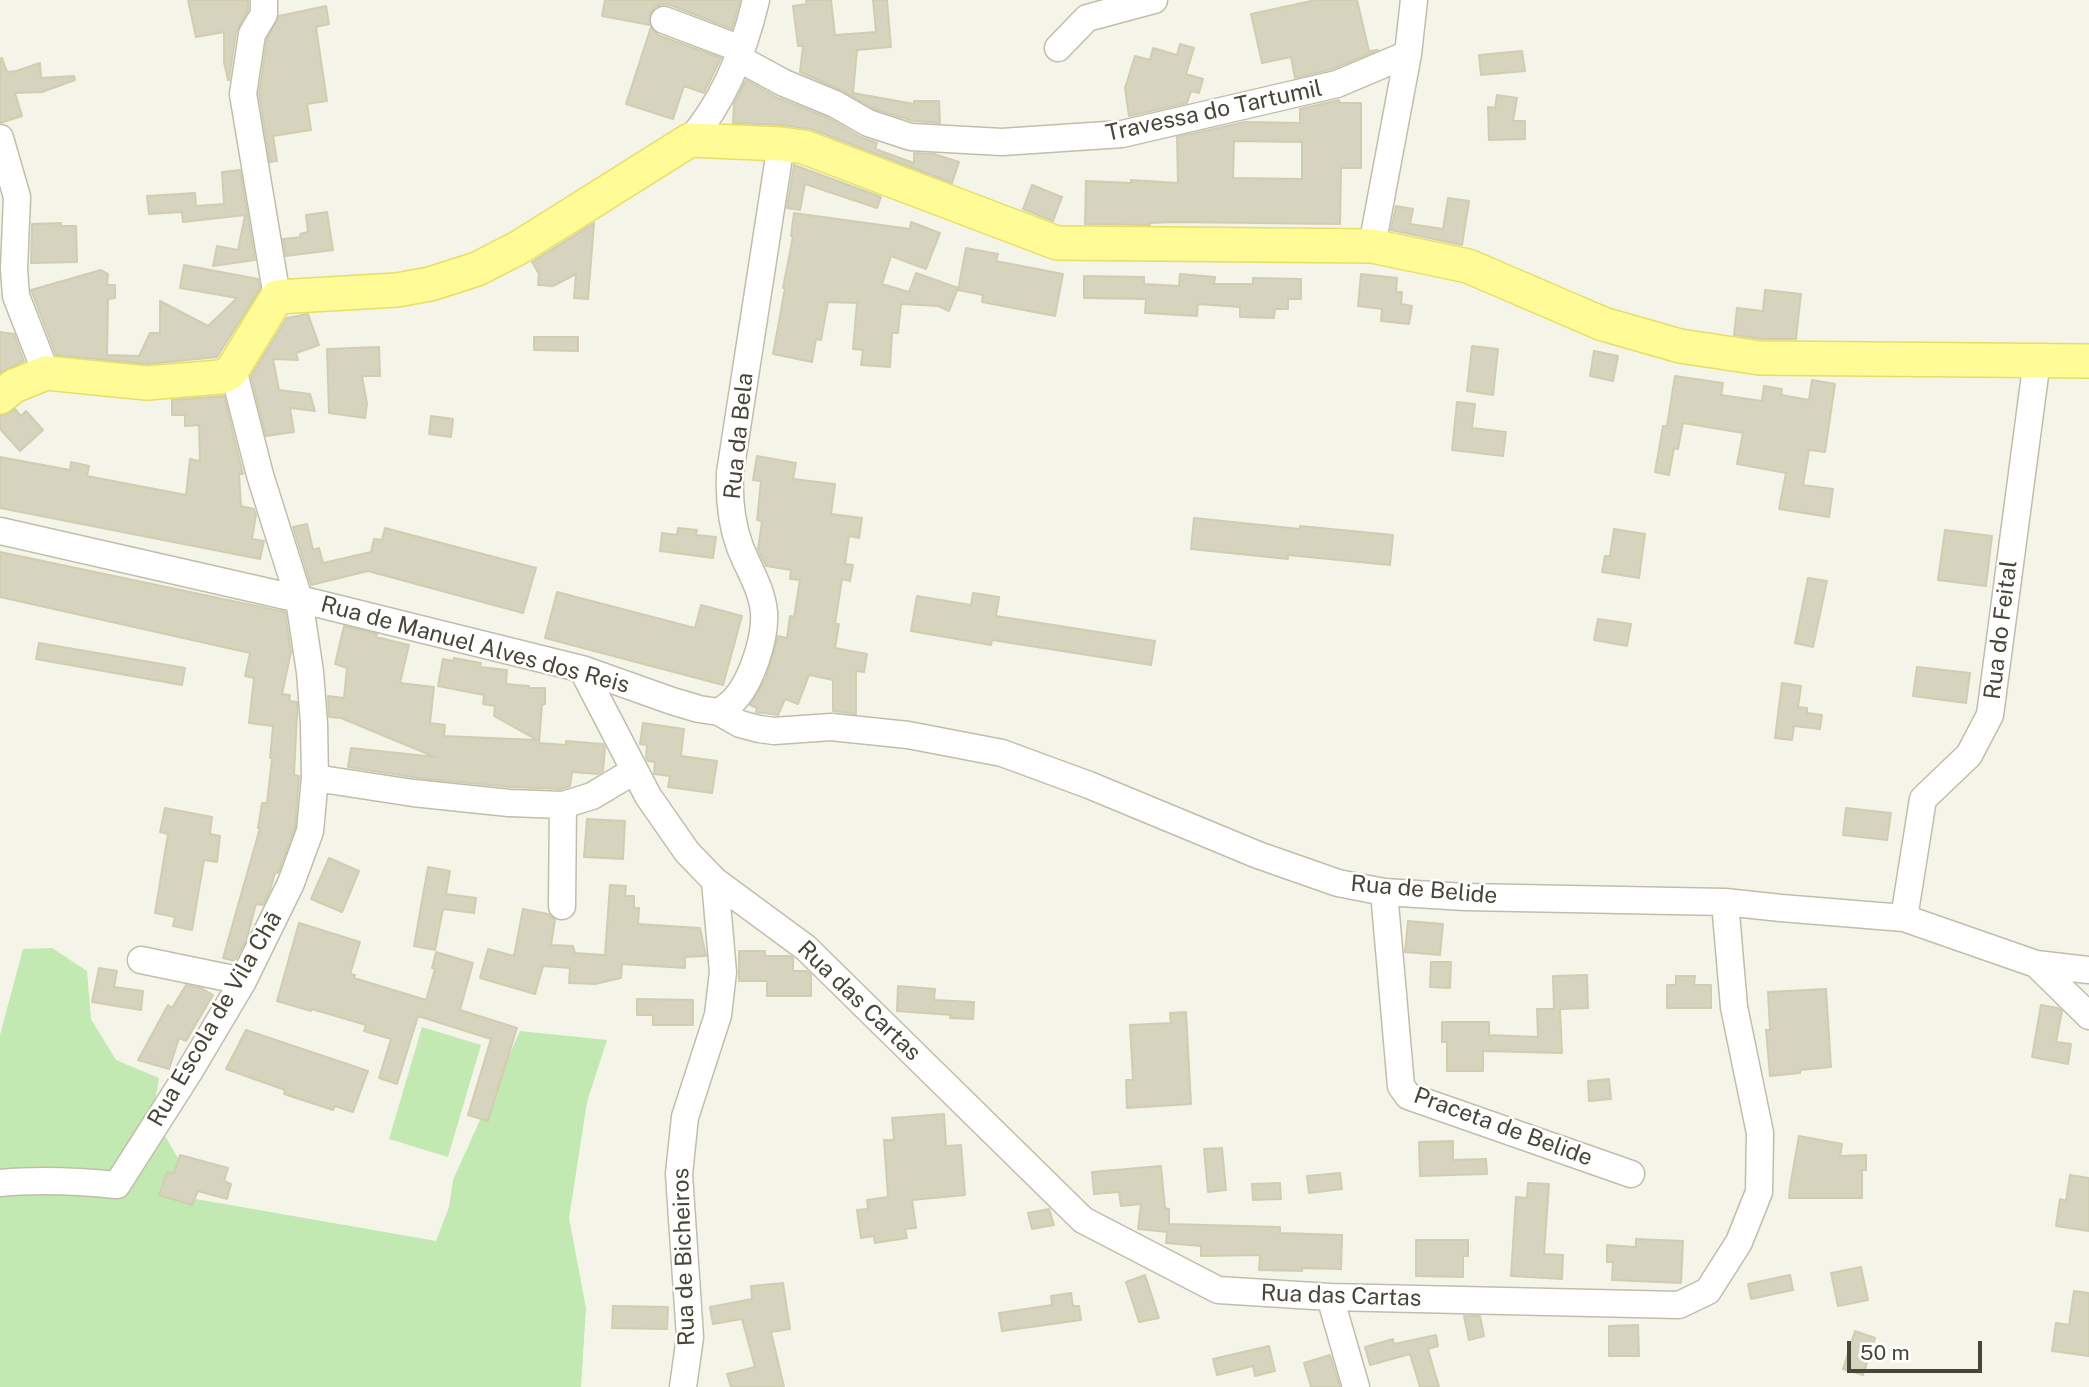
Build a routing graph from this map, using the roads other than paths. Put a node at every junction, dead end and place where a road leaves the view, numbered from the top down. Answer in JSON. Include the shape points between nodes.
{"nodes":[{"id":1,"x":264,"y":0,"type":"edge"},
{"id":2,"x":756,"y":0,"type":"edge"},
{"id":3,"x":1154,"y":0,"type":"edge"},
{"id":4,"x":1414,"y":0,"type":"edge"},
{"id":5,"x":664,"y":20,"type":"dead end"},
{"id":6,"x":1058,"y":48,"type":"dead end"},
{"id":7,"x":739,"y":53,"type":"junction"},
{"id":8,"x":1408,"y":54,"type":"junction"},
{"id":9,"x":0,"y":138,"type":"edge"},
{"id":10,"x":690,"y":140,"type":"junction"},
{"id":11,"x":781,"y":144,"type":"junction"},
{"id":12,"x":1372,"y":246,"type":"junction"},
{"id":13,"x":277,"y":297,"type":"junction"},
{"id":14,"x":2037,"y":360,"type":"junction"},
{"id":15,"x":2089,"y":361,"type":"edge"},
{"id":16,"x":233,"y":369,"type":"junction"},
{"id":17,"x":46,"y":373,"type":"junction"},
{"id":18,"x":0,"y":397,"type":"edge"},
{"id":19,"x":0,"y":531,"type":"edge"},
{"id":20,"x":299,"y":598,"type":"junction"},
{"id":21,"x":582,"y":669,"type":"junction"},
{"id":22,"x":719,"y":712,"type":"junction"},
{"id":23,"x":634,"y":771,"type":"junction"},
{"id":24,"x":315,"y":778,"type":"junction"},
{"id":25,"x":563,"y":805,"type":"junction"},
{"id":26,"x":715,"y":881,"type":"junction"},
{"id":27,"x":1384,"y":892,"type":"junction"},
{"id":28,"x":1725,"y":902,"type":"junction"},
{"id":29,"x":562,"y":906,"type":"dead end"},
{"id":30,"x":1904,"y":918,"type":"junction"},
{"id":31,"x":141,"y":960,"type":"dead end"},
{"id":32,"x":2036,"y":964,"type":"junction"},
{"id":33,"x":2089,"y":970,"type":"edge"},
{"id":34,"x":243,"y":981,"type":"junction"},
{"id":35,"x":2089,"y":1016,"type":"edge"},
{"id":36,"x":1631,"y":1174,"type":"dead end"},
{"id":37,"x":0,"y":1183,"type":"edge"},
{"id":38,"x":1330,"y":1297,"type":"junction"},
{"id":39,"x":682,"y":1387,"type":"edge"},
{"id":40,"x":1356,"y":1387,"type":"edge"}],
"edges":[{"from":1,"to":13,"type":"street","via":[[264,14],[252,34],[243,94]]},
{"from":2,"to":7,"type":"street"},
{"from":3,"to":6,"type":"street","via":[[1087,18]]},
{"from":4,"to":8,"type":"street"},
{"from":5,"to":7,"type":"street","name":"Travessa do Tartumil"},
{"from":7,"to":8,"type":"street","name":"Travessa do Tartumil","via":[[785,83],[868,123],[911,137],[1002,142],[1122,134],[1337,85]]},
{"from":7,"to":10,"type":"street","via":[[721,97]]},
{"from":8,"to":12,"type":"street"},
{"from":9,"to":17,"type":"street","via":[[17,197],[16,296]]},
{"from":10,"to":11,"type":"main road"},
{"from":10,"to":13,"type":"main road","via":[[477,269],[397,289]]},
{"from":11,"to":12,"type":"main road","via":[[823,153],[1057,243]]},
{"from":11,"to":22,"type":"street","name":"Rua da Bela","via":[[730,472],[731,515],[764,612],[762,637],[744,686]]},
{"from":12,"to":14,"type":"main road","via":[[1468,266],[1603,324],[1680,346],[1760,358]]},
{"from":13,"to":16,"type":"main road"},
{"from":14,"to":15,"type":"main road"},
{"from":14,"to":30,"type":"street","name":"Rua do Feital","via":[[1990,715],[1969,755],[1923,799]]},
{"from":16,"to":17,"type":"main road","via":[[219,377],[148,383]]},
{"from":16,"to":20,"type":"street","name":"Rua de Manuel Alves dos Reis"},
{"from":17,"to":18,"type":"main road","via":[[13,386]]},
{"from":19,"to":20,"type":"street"},
{"from":20,"to":21,"type":"street","name":"Rua de Manuel Alves dos Reis"},
{"from":20,"to":24,"type":"street","name":"Rua Escola de Vila Chã","via":[[310,672]]},
{"from":21,"to":22,"type":"street","name":"Rua de Manuel Alves dos Reis","via":[[672,701]]},
{"from":21,"to":23,"type":"street"},
{"from":22,"to":27,"type":"street","name":"Rua de Belide","via":[[759,729],[831,727],[908,735],[1002,753],[1258,855],[1338,883]]},
{"from":23,"to":25,"type":"street","via":[[592,796]]},
{"from":23,"to":26,"type":"street","via":[[687,852]]},
{"from":24,"to":25,"type":"street","via":[[509,803]]},
{"from":24,"to":34,"type":"street","name":"Rua Escola de Vila Chã","via":[[310,831],[301,857]]},
{"from":25,"to":29,"type":"street"},
{"from":26,"to":38,"type":"street","name":"Rua das Cartas","via":[[806,948],[1083,1220],[1218,1290]]},
{"from":26,"to":39,"type":"street","name":"Rua de Bicheiros","via":[[723,972],[718,1015],[685,1117],[679,1174],[690,1337]]},
{"from":27,"to":28,"type":"street","name":"Rua de Belide"},
{"from":27,"to":36,"type":"street","name":"Praceta de Belide","via":[[1401,1086],[1409,1096]]},
{"from":28,"to":30,"type":"street","name":"Rua de Belide"},
{"from":28,"to":38,"type":"street","name":"Rua das Cartas","via":[[1734,1007],[1760,1133],[1759,1192],[1739,1242],[1708,1291],[1679,1305]]},
{"from":30,"to":32,"type":"street","name":"Rua de Belide"},
{"from":31,"to":34,"type":"street"},
{"from":32,"to":33,"type":"street"},
{"from":32,"to":35,"type":"street","name":"Rua de Belide"},
{"from":34,"to":37,"type":"street","name":"Rua Escola de Vila Chã","via":[[117,1185],[68,1180]]},
{"from":38,"to":40,"type":"street"}]}
